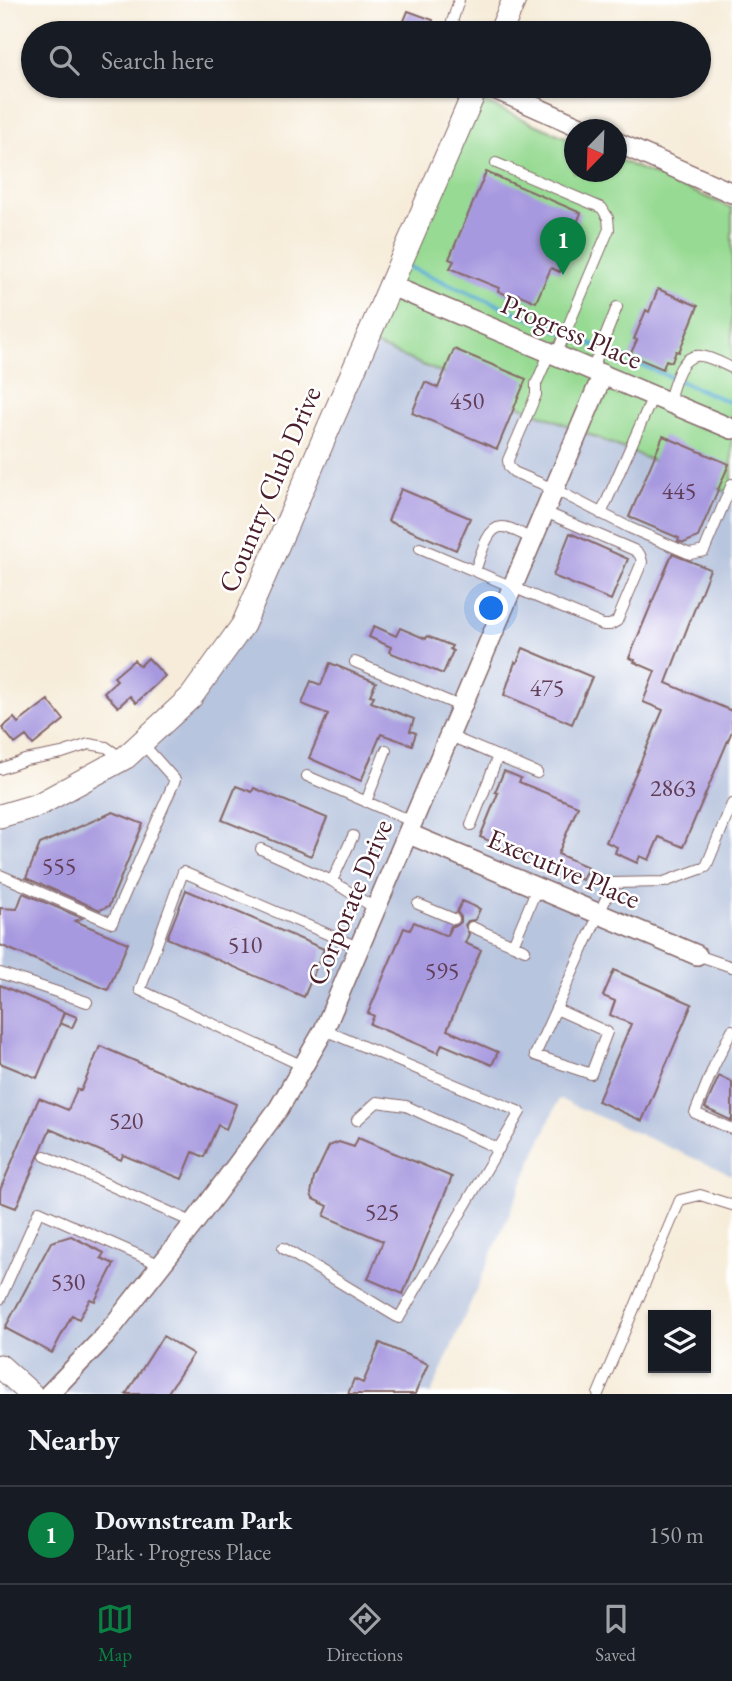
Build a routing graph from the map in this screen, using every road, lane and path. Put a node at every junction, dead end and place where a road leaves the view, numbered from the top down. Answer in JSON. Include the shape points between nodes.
{"nodes":[{"id":1,"x":459,"y":0,"type":"edge"},
{"id":2,"x":514,"y":0,"type":"edge"},
{"id":3,"x":452,"y":21,"type":"edge"},
{"id":4,"x":505,"y":21,"type":"edge"},
{"id":5,"x":472,"y":98,"type":"edge"},
{"id":6,"x":515,"y":98,"type":"edge"},
{"id":7,"x":564,"y":120,"type":"edge"},
{"id":8,"x":627,"y":146,"type":"edge"},
{"id":9,"x":496,"y":163,"type":"dead end"},
{"id":10,"x":732,"y":193,"type":"edge"},
{"id":11,"x":389,"y":285,"type":"junction"},
{"id":12,"x":617,"y":307,"type":"dead end"},
{"id":13,"x":553,"y":353,"type":"junction"},
{"id":14,"x":732,"y":368,"type":"edge"},
{"id":15,"x":598,"y":372,"type":"junction"},
{"id":16,"x":661,"y":399,"type":"junction"},
{"id":17,"x":732,"y":429,"type":"edge"},
{"id":18,"x":732,"y":484,"type":"edge"},
{"id":19,"x":554,"y":489,"type":"junction"},
{"id":20,"x":545,"y":512,"type":"junction"},
{"id":21,"x":601,"y":514,"type":"junction"},
{"id":22,"x":533,"y":539,"type":"junction"},
{"id":23,"x":420,"y":548,"type":"dead end"},
{"id":24,"x":475,"y":571,"type":"junction"},
{"id":25,"x":513,"y":587,"type":"junction"},
{"id":26,"x":355,"y":662,"type":"dead end"},
{"id":27,"x":462,"y":707,"type":"junction"},
{"id":28,"x":450,"y":736,"type":"junction"},
{"id":29,"x":142,"y":743,"type":"junction"},
{"id":30,"x":386,"y":750,"type":"dead end"},
{"id":31,"x":498,"y":756,"type":"junction"},
{"id":32,"x":122,"y":759,"type":"junction"},
{"id":33,"x":0,"y":769,"type":"edge"},
{"id":34,"x":537,"y":773,"type":"dead end"},
{"id":35,"x":307,"y":776,"type":"dead end"},
{"id":36,"x":366,"y":802,"type":"junction"},
{"id":37,"x":732,"y":804,"type":"edge"},
{"id":38,"x":0,"y":816,"type":"edge"},
{"id":39,"x":471,"y":825,"type":"dead end"},
{"id":40,"x":411,"y":828,"type":"junction"},
{"id":41,"x":353,"y":836,"type":"dead end"},
{"id":42,"x":261,"y":849,"type":"dead end"},
{"id":43,"x":0,"y":875,"type":"edge"},
{"id":44,"x":332,"y":881,"type":"junction"},
{"id":45,"x":538,"y":887,"type":"junction"},
{"id":46,"x":418,"y":904,"type":"dead end"},
{"id":47,"x":376,"y":909,"type":"junction"},
{"id":48,"x":599,"y":913,"type":"junction"},
{"id":49,"x":454,"y":919,"type":"dead end"},
{"id":50,"x":471,"y":927,"type":"dead end"},
{"id":51,"x":513,"y":945,"type":"junction"},
{"id":52,"x":360,"y":948,"type":"junction"},
{"id":53,"x":525,"y":950,"type":"dead end"},
{"id":54,"x":697,"y":955,"type":"joint"},
{"id":55,"x":732,"y":967,"type":"edge"},
{"id":56,"x":0,"y":973,"type":"edge"},
{"id":57,"x":87,"y":1002,"type":"dead end"},
{"id":58,"x":556,"y":1009,"type":"junction"},
{"id":59,"x":324,"y":1030,"type":"junction"},
{"id":60,"x":732,"y":1030,"type":"edge"},
{"id":61,"x":303,"y":1066,"type":"junction"},
{"id":62,"x":357,"y":1120,"type":"dead end"},
{"id":63,"x":732,"y":1129,"type":"edge"},
{"id":64,"x":499,"y":1149,"type":"junction"},
{"id":65,"x":45,"y":1156,"type":"dead end"},
{"id":66,"x":732,"y":1205,"type":"edge"},
{"id":67,"x":194,"y":1223,"type":"junction"},
{"id":68,"x":283,"y":1248,"type":"dead end"},
{"id":69,"x":161,"y":1265,"type":"junction"},
{"id":70,"x":0,"y":1299,"type":"edge"},
{"id":71,"x":0,"y":1366,"type":"edge"},
{"id":72,"x":32,"y":1394,"type":"edge"},
{"id":73,"x":49,"y":1394,"type":"edge"},
{"id":74,"x":598,"y":1394,"type":"edge"}],
"edges":[{"from":1,"to":3,"type":"lane"},
{"from":2,"to":4,"type":"street"},
{"from":5,"to":11,"type":"street","name":"Country Club Drive"},
{"from":6,"to":7,"type":"street"},
{"from":8,"to":10,"type":"street"},
{"from":9,"to":13,"type":"lane","via":[[601,208],[608,218],[609,229]]},
{"from":11,"to":13,"type":"street","name":"Progress Place"},
{"from":11,"to":29,"type":"street","name":"Country Club Drive","via":[[243,625],[191,697]]},
{"from":12,"to":15,"type":"lane"},
{"from":13,"to":15,"type":"street","name":"Progress Place"},
{"from":13,"to":19,"type":"lane","via":[[536,384],[536,395],[508,460],[514,472]]},
{"from":14,"to":16,"type":"lane","via":[[702,356],[691,357]]},
{"from":15,"to":16,"type":"street","name":"Progress Place"},
{"from":15,"to":19,"type":"street","name":"Corporate Drive"},
{"from":16,"to":17,"type":"street","name":"Progress Place"},
{"from":16,"to":21,"type":"lane"},
{"from":18,"to":21,"type":"lane","via":[[704,551],[690,554]]},
{"from":19,"to":20,"type":"street","name":"Corporate Drive"},
{"from":19,"to":21,"type":"lane"},
{"from":20,"to":22,"type":"street","name":"Corporate Drive"},
{"from":20,"to":25,"type":"lane","via":[[640,555],[642,562],[617,621],[603,625]]},
{"from":22,"to":24,"type":"lane","via":[[497,528],[491,532]]},
{"from":22,"to":25,"type":"street","name":"Corporate Drive"},
{"from":23,"to":24,"type":"lane"},
{"from":24,"to":25,"type":"lane"},
{"from":25,"to":27,"type":"street","name":"Corporate Drive"},
{"from":26,"to":27,"type":"lane"},
{"from":27,"to":28,"type":"street","name":"Corporate Drive"},
{"from":28,"to":31,"type":"lane"},
{"from":28,"to":40,"type":"street","name":"Corporate Drive"},
{"from":29,"to":32,"type":"street","name":"Country Club Drive"},
{"from":29,"to":43,"type":"lane","via":[[175,780],[112,923]]},
{"from":30,"to":36,"type":"lane"},
{"from":31,"to":34,"type":"lane"},
{"from":31,"to":39,"type":"lane"},
{"from":32,"to":33,"type":"lane","via":[[106,747],[89,744]]},
{"from":32,"to":38,"type":"street","name":"Country Club Drive","via":[[38,804]]},
{"from":35,"to":36,"type":"lane"},
{"from":36,"to":40,"type":"lane"},
{"from":37,"to":48,"type":"lane","via":[[706,867],[664,882],[613,883]]},
{"from":40,"to":45,"type":"street","name":"Executive Place"},
{"from":40,"to":47,"type":"street","name":"Corporate Drive"},
{"from":41,"to":44,"type":"lane"},
{"from":42,"to":44,"type":"lane"},
{"from":44,"to":47,"type":"lane"},
{"from":45,"to":48,"type":"street","name":"Executive Place"},
{"from":45,"to":51,"type":"lane"},
{"from":46,"to":49,"type":"lane"},
{"from":47,"to":52,"type":"street","name":"Corporate Drive"},
{"from":48,"to":54,"type":"street","name":"Executive Place"},
{"from":48,"to":58,"type":"lane"},
{"from":50,"to":51,"type":"lane"},
{"from":51,"to":53,"type":"lane"},
{"from":52,"to":59,"type":"street","name":"Corporate Drive"},
{"from":52,"to":61,"type":"lane","via":[[183,872],[140,990]]},
{"from":54,"to":55,"type":"lane"},
{"from":56,"to":57,"type":"lane"},
{"from":58,"to":58,"type":"lane","via":[[535,1055],[591,1074],[607,1032]]},
{"from":59,"to":61,"type":"street","name":"Corporate Drive"},
{"from":59,"to":64,"type":"lane","via":[[520,1112]]},
{"from":60,"to":63,"type":"lane","via":[[695,1113]]},
{"from":61,"to":67,"type":"street","name":"Corporate Drive","via":[[279,1108]]},
{"from":62,"to":64,"type":"lane","via":[[377,1102],[406,1106]]},
{"from":64,"to":68,"type":"lane","via":[[399,1318]]},
{"from":65,"to":67,"type":"lane"},
{"from":66,"to":74,"type":"lane","via":[[699,1195],[680,1200]]},
{"from":67,"to":69,"type":"street","name":"Corporate Drive"},
{"from":69,"to":70,"type":"lane","via":[[39,1211]]},
{"from":69,"to":73,"type":"street","name":"Corporate Drive","via":[[105,1336]]},
{"from":71,"to":72,"type":"street"}]}
